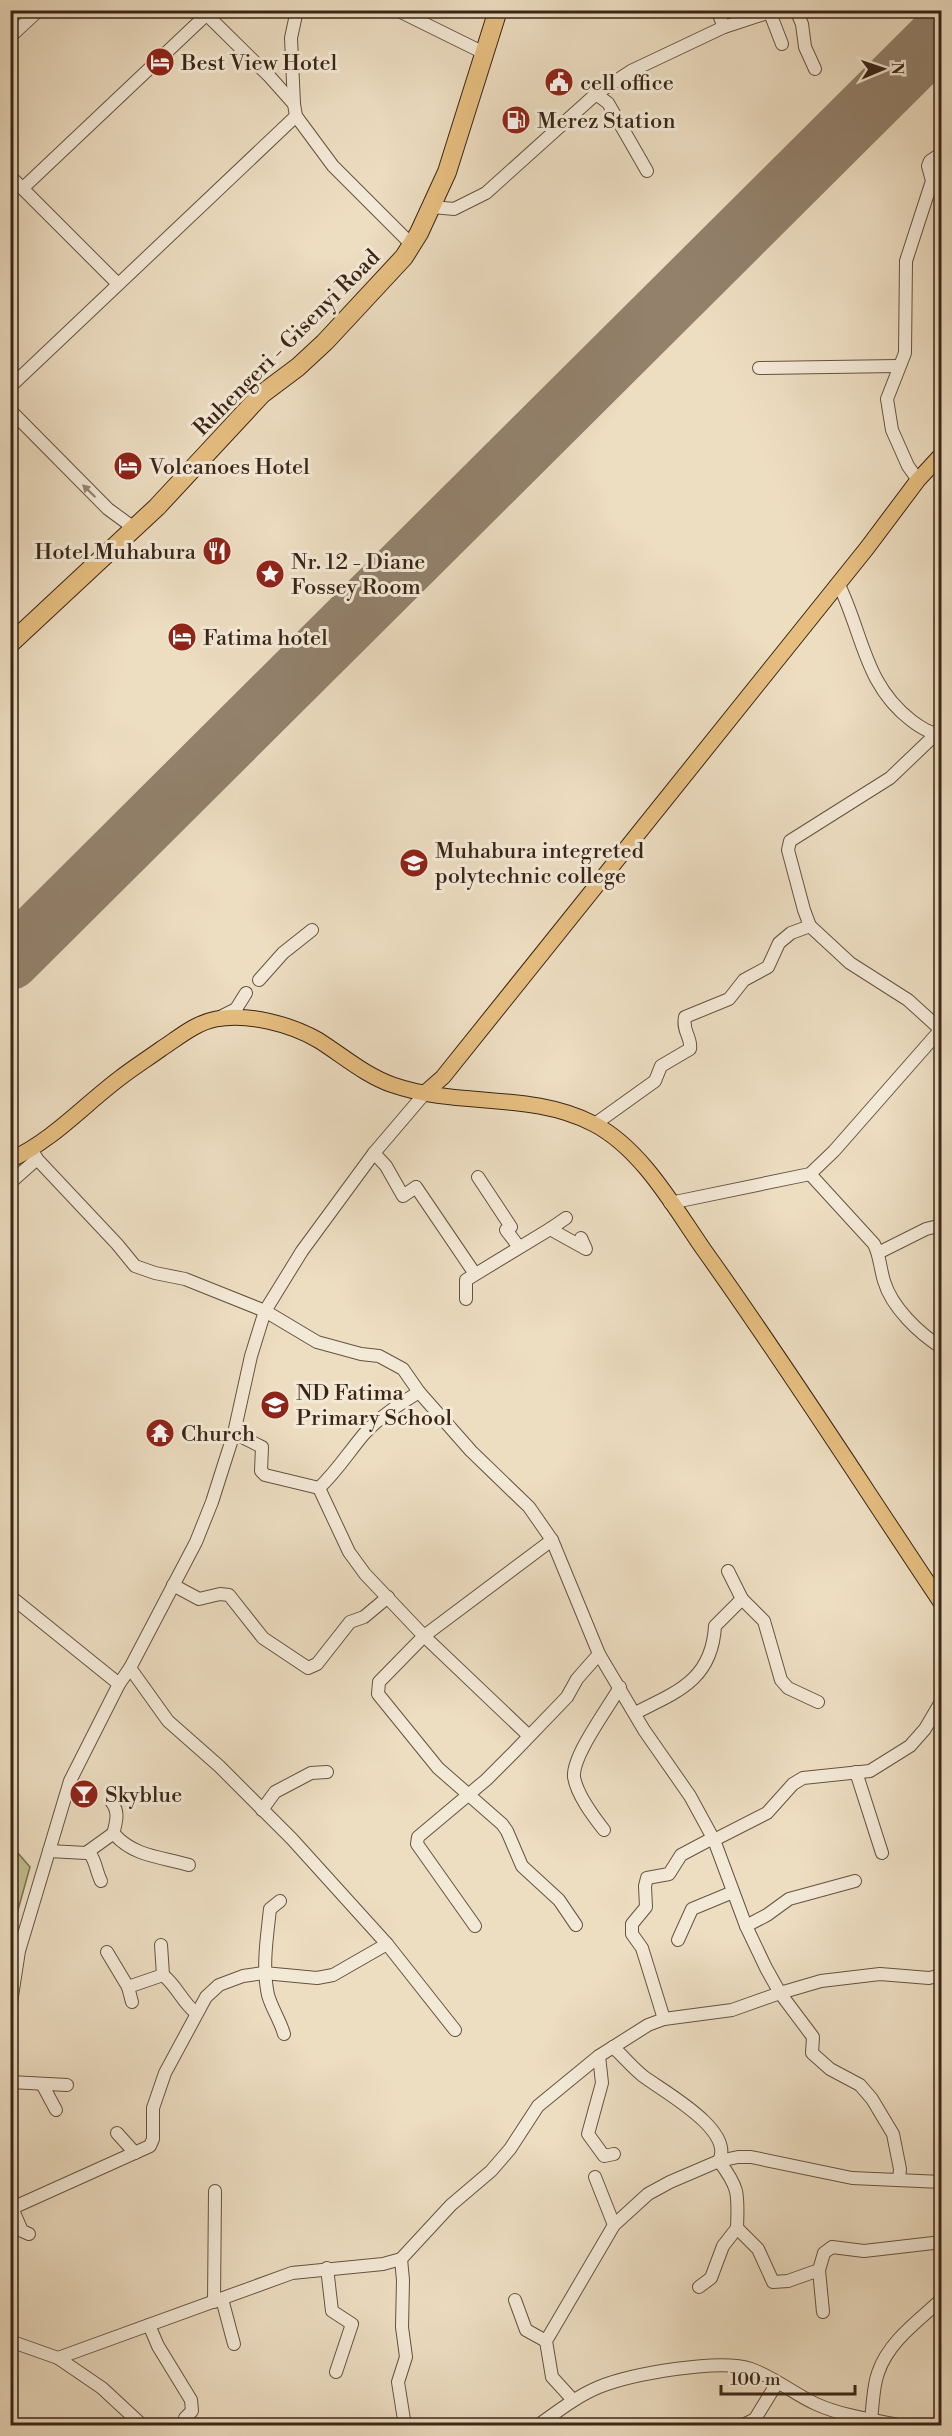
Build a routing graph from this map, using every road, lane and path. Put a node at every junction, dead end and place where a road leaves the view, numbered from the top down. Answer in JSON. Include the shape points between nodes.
{"nodes":[{"id":1,"x":39,"y":10,"type":"edge"},
{"id":2,"x":297,"y":10,"type":"edge"},
{"id":3,"x":397,"y":10,"type":"edge"},
{"id":4,"x":498,"y":10,"type":"edge"},
{"id":5,"x":717,"y":10,"type":"edge"},
{"id":6,"x":795,"y":10,"type":"edge"},
{"id":7,"x":770,"y":12,"type":"edge"},
{"id":8,"x":204,"y":13,"type":"edge"},
{"id":9,"x":724,"y":27,"type":"junction"},
{"id":10,"x":10,"y":37,"type":"edge"},
{"id":11,"x":782,"y":44,"type":"dead end"},
{"id":12,"x":484,"y":53,"type":"junction"},
{"id":13,"x":815,"y":69,"type":"dead end"},
{"id":14,"x":596,"y":94,"type":"junction"},
{"id":15,"x":295,"y":110,"type":"junction"},
{"id":16,"x":942,"y":153,"type":"edge"},
{"id":17,"x":647,"y":171,"type":"dead end"},
{"id":18,"x":10,"y":176,"type":"edge"},
{"id":19,"x":937,"y":185,"type":"edge"},
{"id":20,"x":23,"y":188,"type":"junction"},
{"id":21,"x":433,"y":207,"type":"junction"},
{"id":22,"x":412,"y":244,"type":"junction"},
{"id":23,"x":118,"y":284,"type":"junction"},
{"id":24,"x":898,"y":366,"type":"junction"},
{"id":25,"x":759,"y":368,"type":"dead end"},
{"id":26,"x":10,"y":387,"type":"edge"},
{"id":27,"x":10,"y":410,"type":"edge"},
{"id":28,"x":942,"y":454,"type":"edge"},
{"id":29,"x":918,"y":480,"type":"junction"},
{"id":30,"x":135,"y":528,"type":"junction"},
{"id":31,"x":838,"y":583,"type":"junction"},
{"id":32,"x":10,"y":644,"type":"edge"},
{"id":33,"x":940,"y":737,"type":"edge"},
{"id":34,"x":810,"y":926,"type":"junction"},
{"id":35,"x":312,"y":930,"type":"dead end"},
{"id":36,"x":259,"y":980,"type":"dead end"},
{"id":37,"x":246,"y":993,"type":"dead end"},
{"id":38,"x":216,"y":1019,"type":"junction"},
{"id":39,"x":941,"y":1028,"type":"edge"},
{"id":40,"x":426,"y":1092,"type":"junction"},
{"id":41,"x":595,"y":1124,"type":"junction"},
{"id":42,"x":374,"y":1153,"type":"junction"},
{"id":43,"x":35,"y":1155,"type":"junction"},
{"id":44,"x":10,"y":1160,"type":"edge"},
{"id":45,"x":810,"y":1174,"type":"junction"},
{"id":46,"x":478,"y":1177,"type":"dead end"},
{"id":47,"x":10,"y":1183,"type":"edge"},
{"id":48,"x":670,"y":1203,"type":"junction"},
{"id":49,"x":566,"y":1218,"type":"dead end"},
{"id":50,"x":942,"y":1225,"type":"edge"},
{"id":51,"x":550,"y":1229,"type":"junction"},
{"id":52,"x":580,"y":1238,"type":"dead end"},
{"id":53,"x":519,"y":1247,"type":"junction"},
{"id":54,"x":879,"y":1253,"type":"junction"},
{"id":55,"x":475,"y":1274,"type":"junction"},
{"id":56,"x":466,"y":1299,"type":"dead end"},
{"id":57,"x":265,"y":1311,"type":"junction"},
{"id":58,"x":942,"y":1348,"type":"edge"},
{"id":59,"x":419,"y":1392,"type":"junction"},
{"id":60,"x":234,"y":1433,"type":"junction"},
{"id":61,"x":319,"y":1488,"type":"junction"},
{"id":62,"x":552,"y":1540,"type":"junction"},
{"id":63,"x":728,"y":1571,"type":"dead end"},
{"id":64,"x":173,"y":1585,"type":"junction"},
{"id":65,"x":10,"y":1596,"type":"edge"},
{"id":66,"x":388,"y":1597,"type":"junction"},
{"id":67,"x":742,"y":1599,"type":"junction"},
{"id":68,"x":942,"y":1604,"type":"edge"},
{"id":69,"x":424,"y":1636,"type":"junction"},
{"id":70,"x":599,"y":1653,"type":"junction"},
{"id":71,"x":130,"y":1668,"type":"junction"},
{"id":72,"x":119,"y":1684,"type":"junction"},
{"id":73,"x":620,"y":1687,"type":"junction"},
{"id":74,"x":942,"y":1700,"type":"edge"},
{"id":75,"x":818,"y":1702,"type":"dead end"},
{"id":76,"x":635,"y":1713,"type":"junction"},
{"id":77,"x":528,"y":1736,"type":"junction"},
{"id":78,"x":327,"y":1772,"type":"dead end"},
{"id":79,"x":856,"y":1772,"type":"junction"},
{"id":80,"x":469,"y":1794,"type":"junction"},
{"id":81,"x":111,"y":1801,"type":"dead end"},
{"id":82,"x":262,"y":1810,"type":"junction"},
{"id":83,"x":604,"y":1830,"type":"dead end"},
{"id":84,"x":113,"y":1835,"type":"junction"},
{"id":85,"x":714,"y":1839,"type":"junction"},
{"id":86,"x":49,"y":1851,"type":"junction"},
{"id":87,"x":89,"y":1851,"type":"junction"},
{"id":88,"x":882,"y":1853,"type":"dead end"},
{"id":89,"x":189,"y":1865,"type":"dead end"},
{"id":90,"x":101,"y":1881,"type":"dead end"},
{"id":91,"x":855,"y":1881,"type":"dead end"},
{"id":92,"x":733,"y":1892,"type":"junction"},
{"id":93,"x":280,"y":1901,"type":"dead end"},
{"id":94,"x":576,"y":1925,"type":"dead end"},
{"id":95,"x":476,"y":1926,"type":"dead end"},
{"id":96,"x":746,"y":1926,"type":"junction"},
{"id":97,"x":678,"y":1940,"type":"dead end"},
{"id":98,"x":387,"y":1944,"type":"junction"},
{"id":99,"x":161,"y":1945,"type":"dead end"},
{"id":100,"x":107,"y":1952,"type":"dead end"},
{"id":101,"x":264,"y":1973,"type":"junction"},
{"id":102,"x":163,"y":1975,"type":"junction"},
{"id":103,"x":942,"y":1975,"type":"edge"},
{"id":104,"x":128,"y":1987,"type":"junction"},
{"id":105,"x":780,"y":1993,"type":"junction"},
{"id":106,"x":132,"y":2002,"type":"dead end"},
{"id":107,"x":10,"y":2009,"type":"edge"},
{"id":108,"x":196,"y":2013,"type":"junction"},
{"id":109,"x":664,"y":2019,"type":"junction"},
{"id":110,"x":455,"y":2030,"type":"dead end"},
{"id":111,"x":284,"y":2034,"type":"dead end"},
{"id":112,"x":613,"y":2047,"type":"junction"},
{"id":113,"x":599,"y":2056,"type":"junction"},
{"id":114,"x":10,"y":2082,"type":"edge"},
{"id":115,"x":42,"y":2084,"type":"junction"},
{"id":116,"x":67,"y":2085,"type":"dead end"},
{"id":117,"x":56,"y":2110,"type":"dead end"},
{"id":118,"x":117,"y":2133,"type":"dead end"},
{"id":119,"x":135,"y":2153,"type":"junction"},
{"id":120,"x":614,"y":2154,"type":"dead end"},
{"id":121,"x":719,"y":2161,"type":"junction"},
{"id":122,"x":595,"y":2177,"type":"dead end"},
{"id":123,"x":899,"y":2180,"type":"junction"},
{"id":124,"x":942,"y":2182,"type":"edge"},
{"id":125,"x":215,"y":2191,"type":"dead end"},
{"id":126,"x":11,"y":2209,"type":"edge"},
{"id":127,"x":614,"y":2225,"type":"junction"},
{"id":128,"x":737,"y":2228,"type":"junction"},
{"id":129,"x":29,"y":2234,"type":"dead end"},
{"id":130,"x":942,"y":2242,"type":"edge"},
{"id":131,"x":402,"y":2259,"type":"junction"},
{"id":132,"x":327,"y":2268,"type":"junction"},
{"id":133,"x":819,"y":2270,"type":"junction"},
{"id":134,"x":699,"y":2287,"type":"dead end"},
{"id":135,"x":942,"y":2299,"type":"edge"},
{"id":136,"x":218,"y":2300,"type":"junction"},
{"id":137,"x":515,"y":2300,"type":"dead end"},
{"id":138,"x":823,"y":2312,"type":"dead end"},
{"id":139,"x":149,"y":2325,"type":"junction"},
{"id":140,"x":10,"y":2341,"type":"edge"},
{"id":141,"x":546,"y":2341,"type":"junction"},
{"id":142,"x":234,"y":2344,"type":"dead end"},
{"id":143,"x":57,"y":2358,"type":"junction"},
{"id":144,"x":336,"y":2372,"type":"dead end"},
{"id":145,"x":777,"y":2383,"type":"junction"},
{"id":146,"x":573,"y":2400,"type":"junction"},
{"id":147,"x":185,"y":2418,"type":"dead end"},
{"id":148,"x":865,"y":2421,"type":"edge"},
{"id":149,"x":143,"y":2426,"type":"edge"},
{"id":150,"x":405,"y":2426,"type":"edge"},
{"id":151,"x":537,"y":2426,"type":"edge"},
{"id":152,"x":741,"y":2426,"type":"edge"},
{"id":153,"x":904,"y":2426,"type":"edge"}],
"edges":[{"from":1,"to":10,"type":"street"},
{"from":2,"to":15,"type":"street","via":[[291,38]]},
{"from":3,"to":12,"type":"street"},
{"from":4,"to":12,"type":"highway","name":"Ruhengeri - Gisenyi Road"},
{"from":5,"to":9,"type":"street"},
{"from":6,"to":13,"type":"street"},
{"from":7,"to":9,"type":"street"},
{"from":7,"to":11,"type":"street"},
{"from":8,"to":15,"type":"street","via":[[270,77]]},
{"from":8,"to":20,"type":"street"},
{"from":9,"to":14,"type":"street","via":[[631,71]]},
{"from":12,"to":21,"type":"highway","name":"Ruhengeri - Gisenyi Road"},
{"from":14,"to":17,"type":"street","via":[[608,103]]},
{"from":14,"to":21,"type":"street","via":[[486,193],[454,209]]},
{"from":15,"to":22,"type":"street","via":[[333,166]]},
{"from":15,"to":23,"type":"street"},
{"from":16,"to":19,"type":"street","via":[[928,166]]},
{"from":18,"to":20,"type":"street"},
{"from":19,"to":24,"type":"street","via":[[906,261],[905,353]]},
{"from":20,"to":23,"type":"street"},
{"from":21,"to":22,"type":"highway","name":"Ruhengeri - Gisenyi Road"},
{"from":22,"to":30,"type":"highway","name":"Ruhengeri - Gisenyi Road","via":[[394,270],[325,342],[262,394]]},
{"from":23,"to":26,"type":"street"},
{"from":24,"to":25,"type":"street"},
{"from":24,"to":29,"type":"street","via":[[887,399],[888,412],[892,430]]},
{"from":30,"to":27,"type":"street","one_way":true,"via":[[108,509]]},
{"from":28,"to":29,"type":"main road"},
{"from":29,"to":31,"type":"main road"},
{"from":30,"to":32,"type":"highway","name":"Ruhengeri - Gisenyi Road"},
{"from":31,"to":33,"type":"street","via":[[876,681],[899,711]]},
{"from":31,"to":40,"type":"main road"},
{"from":33,"to":34,"type":"street","via":[[890,778],[790,840],[788,850]]},
{"from":34,"to":39,"type":"street","via":[[850,963],[908,1000]]},
{"from":34,"to":41,"type":"street","via":[[791,933],[779,944],[768,967],[744,980],[729,999],[686,1017],[683,1026],[690,1049],[661,1066],[655,1081]]},
{"from":35,"to":36,"type":"street","via":[[283,952]]},
{"from":37,"to":38,"type":"street","via":[[236,1009]]},
{"from":38,"to":40,"type":"main road","via":[[250,1017],[288,1027],[316,1039],[390,1085]]},
{"from":38,"to":43,"type":"main road","via":[[183,1034],[121,1077]]},
{"from":39,"to":45,"type":"street"},
{"from":40,"to":41,"type":"main road","via":[[448,1098],[519,1102],[563,1111]]},
{"from":40,"to":42,"type":"street"},
{"from":41,"to":48,"type":"main road","via":[[636,1156]]},
{"from":42,"to":55,"type":"street","via":[[403,1196],[416,1188]]},
{"from":42,"to":57,"type":"street","via":[[302,1251]]},
{"from":43,"to":44,"type":"main road"},
{"from":43,"to":47,"type":"street"},
{"from":43,"to":57,"type":"street","via":[[135,1266],[185,1279]]},
{"from":45,"to":48,"type":"street"},
{"from":45,"to":54,"type":"street"},
{"from":46,"to":53,"type":"street","via":[[511,1227],[506,1230]]},
{"from":48,"to":68,"type":"main road","via":[[755,1322]]},
{"from":49,"to":51,"type":"street"},
{"from":50,"to":54,"type":"street"},
{"from":51,"to":52,"type":"street","via":[[586,1249]]},
{"from":51,"to":53,"type":"street"},
{"from":53,"to":55,"type":"street"},
{"from":54,"to":58,"type":"street","via":[[883,1280],[896,1305]]},
{"from":55,"to":56,"type":"street","via":[[466,1280]]},
{"from":57,"to":59,"type":"street","via":[[317,1341],[379,1356],[403,1370]]},
{"from":57,"to":60,"type":"street"},
{"from":59,"to":61,"type":"street","via":[[389,1411],[365,1433],[337,1472]]},
{"from":59,"to":62,"type":"street","via":[[471,1451],[529,1507]]},
{"from":60,"to":61,"type":"street","via":[[262,1447],[261,1471],[265,1475]]},
{"from":60,"to":64,"type":"street","via":[[205,1520]]},
{"from":61,"to":66,"type":"street","via":[[349,1552]]},
{"from":62,"to":69,"type":"street"},
{"from":62,"to":70,"type":"street"},
{"from":63,"to":67,"type":"street"},
{"from":64,"to":66,"type":"street","via":[[199,1599],[229,1595],[263,1638],[308,1668],[317,1664],[350,1623]]},
{"from":64,"to":71,"type":"street"},
{"from":65,"to":72,"type":"street"},
{"from":66,"to":69,"type":"street"},
{"from":67,"to":75,"type":"street","via":[[765,1621],[781,1680],[788,1688]]},
{"from":67,"to":76,"type":"street","via":[[716,1626],[714,1643],[697,1677],[679,1691]]},
{"from":69,"to":77,"type":"street"},
{"from":69,"to":80,"type":"street","via":[[379,1682],[378,1694],[438,1768]]},
{"from":70,"to":73,"type":"street"},
{"from":70,"to":77,"type":"street","via":[[567,1698]]},
{"from":71,"to":72,"type":"street"},
{"from":71,"to":82,"type":"street","via":[[168,1721]]},
{"from":72,"to":86,"type":"street","via":[[70,1782]]},
{"from":73,"to":76,"type":"street"},
{"from":73,"to":83,"type":"street","via":[[575,1761],[576,1785]]},
{"from":74,"to":79,"type":"street","via":[[925,1730],[910,1746],[870,1771]]},
{"from":76,"to":85,"type":"street"},
{"from":77,"to":80,"type":"street"},
{"from":78,"to":82,"type":"street","via":[[311,1773],[275,1792]]},
{"from":79,"to":85,"type":"street","via":[[803,1778],[767,1813]]},
{"from":79,"to":88,"type":"street"},
{"from":80,"to":94,"type":"street","via":[[502,1824],[522,1866],[559,1900]]},
{"from":80,"to":95,"type":"street","via":[[418,1837],[417,1844]]},
{"from":81,"to":84,"type":"street","via":[[118,1817]]},
{"from":82,"to":98,"type":"street"},
{"from":84,"to":87,"type":"street"},
{"from":84,"to":89,"type":"street","via":[[141,1853]]},
{"from":85,"to":92,"type":"street"},
{"from":85,"to":109,"type":"street","via":[[681,1855],[669,1874],[648,1878],[646,1908],[632,1924],[632,1934],[642,1948]]},
{"from":86,"to":87,"type":"street"},
{"from":86,"to":107,"type":"street","via":[[19,1951]]},
{"from":87,"to":90,"type":"street"},
{"from":91,"to":96,"type":"street","via":[[789,1899]]},
{"from":92,"to":96,"type":"street"},
{"from":92,"to":97,"type":"street","via":[[692,1909]]},
{"from":93,"to":101,"type":"street","via":[[270,1909]]},
{"from":96,"to":105,"type":"street"},
{"from":98,"to":101,"type":"street","via":[[333,1975],[317,1978]]},
{"from":98,"to":110,"type":"street"},
{"from":99,"to":102,"type":"street"},
{"from":100,"to":104,"type":"street"},
{"from":101,"to":108,"type":"street","via":[[219,1985]]},
{"from":101,"to":111,"type":"street","via":[[268,1996]]},
{"from":102,"to":104,"type":"street"},
{"from":102,"to":108,"type":"street"},
{"from":103,"to":105,"type":"street","via":[[861,1975]]},
{"from":104,"to":106,"type":"street"},
{"from":105,"to":109,"type":"street","via":[[732,2010]]},
{"from":105,"to":123,"type":"street","via":[[813,2037],[812,2053],[820,2062],[860,2085],[872,2099],[893,2133]]},
{"from":108,"to":119,"type":"street","via":[[158,2091],[150,2146]]},
{"from":109,"to":112,"type":"street"},
{"from":112,"to":113,"type":"street"},
{"from":112,"to":121,"type":"street","via":[[705,2122],[720,2140],[723,2154]]},
{"from":113,"to":120,"type":"street","via":[[602,2083],[588,2134],[604,2156]]},
{"from":113,"to":131,"type":"street","via":[[538,2106],[510,2150],[451,2205]]},
{"from":114,"to":115,"type":"street"},
{"from":115,"to":116,"type":"street"},
{"from":115,"to":117,"type":"street"},
{"from":118,"to":119,"type":"street"},
{"from":119,"to":126,"type":"street"},
{"from":121,"to":123,"type":"street","via":[[751,2157],[852,2178]]},
{"from":121,"to":127,"type":"street","via":[[648,2194]]},
{"from":121,"to":128,"type":"street","via":[[734,2180],[738,2193]]},
{"from":122,"to":127,"type":"street"},
{"from":123,"to":124,"type":"street"},
{"from":125,"to":136,"type":"street"},
{"from":126,"to":129,"type":"street","via":[[22,2231]]},
{"from":127,"to":141,"type":"street"},
{"from":128,"to":133,"type":"street","via":[[758,2249],[773,2282]]},
{"from":128,"to":134,"type":"street","via":[[723,2246],[711,2278]]},
{"from":130,"to":133,"type":"street","via":[[864,2251],[832,2247],[824,2253]]},
{"from":131,"to":132,"type":"street"},
{"from":131,"to":150,"type":"street","via":[[406,2357],[398,2382]]},
{"from":132,"to":136,"type":"street","via":[[291,2273]]},
{"from":132,"to":144,"type":"street","via":[[332,2311],[352,2324]]},
{"from":133,"to":138,"type":"street"},
{"from":135,"to":148,"type":"street","via":[[892,2349],[878,2373]]},
{"from":136,"to":139,"type":"street"},
{"from":136,"to":142,"type":"street"},
{"from":137,"to":141,"type":"street","via":[[526,2330]]},
{"from":139,"to":143,"type":"street"},
{"from":139,"to":147,"type":"street","via":[[191,2400],[192,2410]]},
{"from":140,"to":143,"type":"street"},
{"from":141,"to":146,"type":"street","via":[[552,2377]]},
{"from":143,"to":149,"type":"street","via":[[102,2388]]},
{"from":145,"to":146,"type":"street","via":[[753,2369],[732,2364],[706,2365],[626,2379]]},
{"from":145,"to":148,"type":"street","via":[[819,2405]]},
{"from":145,"to":152,"type":"street","via":[[755,2419]]},
{"from":146,"to":151,"type":"street"},
{"from":148,"to":153,"type":"street"}]}
